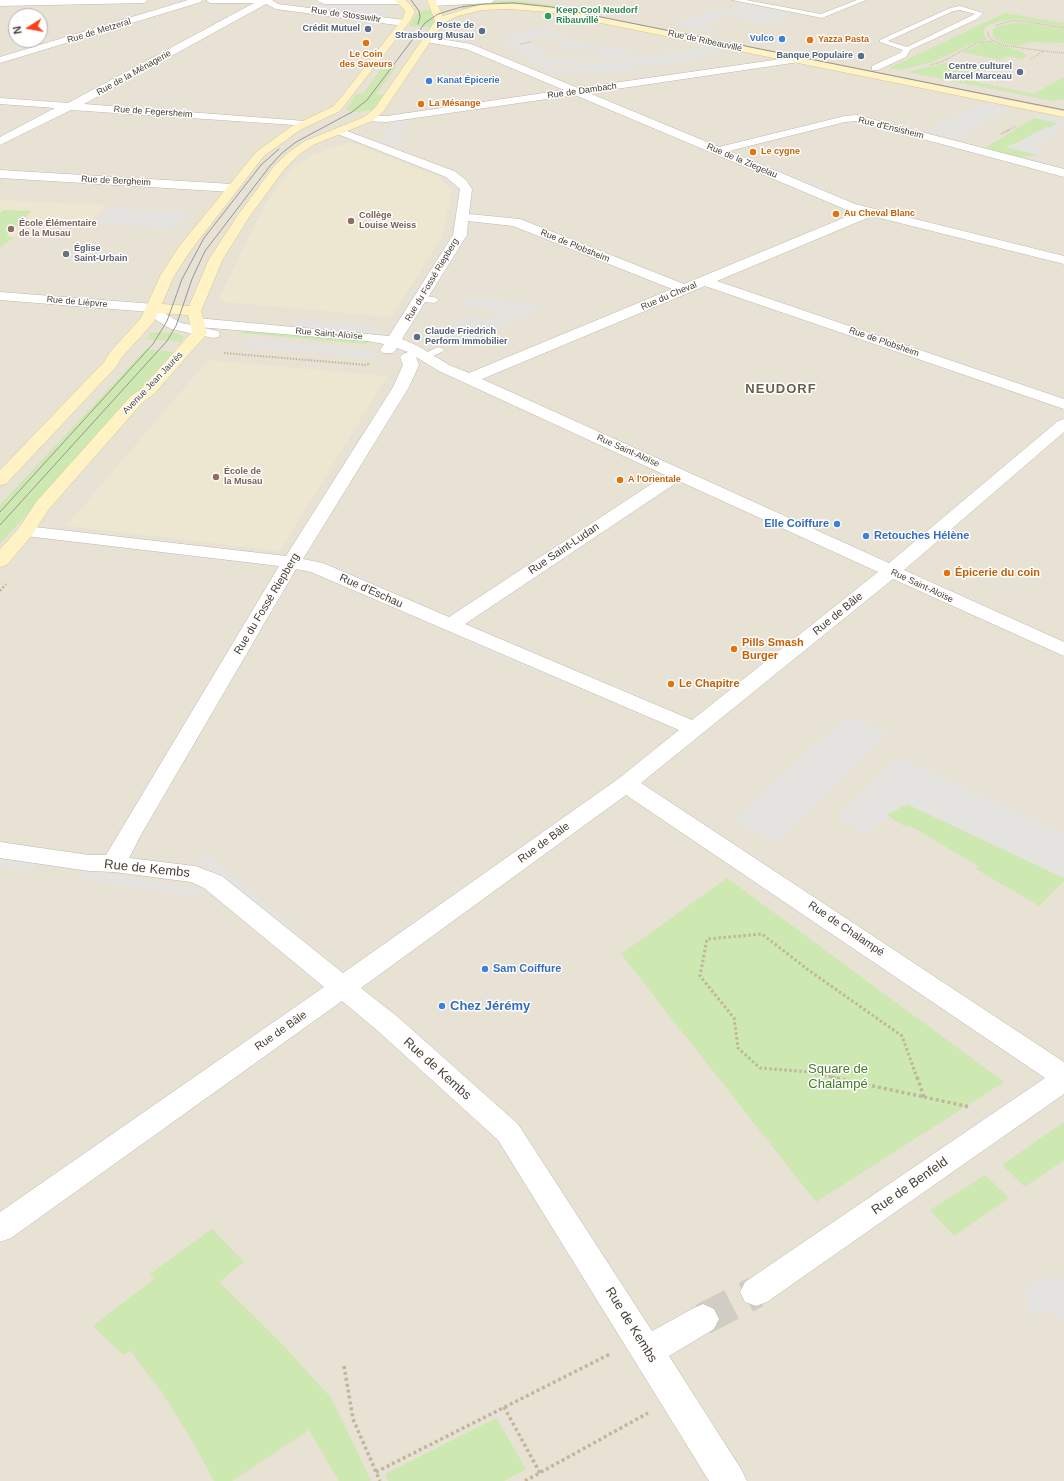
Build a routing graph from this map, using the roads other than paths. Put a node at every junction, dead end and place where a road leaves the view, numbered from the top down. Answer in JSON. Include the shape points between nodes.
{"nodes":[{"id":1,"x":144,"y":0,"type":"edge"},
{"id":2,"x":198,"y":0,"type":"edge"},
{"id":3,"x":210,"y":0,"type":"edge"},
{"id":4,"x":266,"y":0,"type":"edge"},
{"id":5,"x":320,"y":0,"type":"edge"},
{"id":6,"x":491,"y":0,"type":"edge"},
{"id":7,"x":735,"y":0,"type":"edge"},
{"id":8,"x":863,"y":0,"type":"edge"},
{"id":9,"x":409,"y":1,"type":"edge"},
{"id":10,"x":432,"y":1,"type":"edge"},
{"id":11,"x":0,"y":3,"type":"edge"},
{"id":12,"x":588,"y":7,"type":"dead end"},
{"id":13,"x":440,"y":21,"type":"junction"},
{"id":14,"x":404,"y":23,"type":"junction"},
{"id":15,"x":428,"y":40,"type":"junction"},
{"id":16,"x":907,"y":49,"type":"junction"},
{"id":17,"x":0,"y":60,"type":"edge"},
{"id":18,"x":795,"y":60,"type":"junction"},
{"id":19,"x":875,"y":68,"type":"junction"},
{"id":20,"x":578,"y":92,"type":"junction"},
{"id":21,"x":0,"y":101,"type":"edge"},
{"id":22,"x":1064,"y":105,"type":"edge"},
{"id":23,"x":71,"y":106,"type":"junction"},
{"id":24,"x":1064,"y":114,"type":"edge"},
{"id":25,"x":339,"y":119,"type":"junction"},
{"id":26,"x":368,"y":119,"type":"junction"},
{"id":27,"x":305,"y":124,"type":"junction"},
{"id":28,"x":0,"y":142,"type":"edge"},
{"id":29,"x":717,"y":151,"type":"junction"},
{"id":30,"x":1064,"y":173,"type":"edge"},
{"id":31,"x":0,"y":174,"type":"edge"},
{"id":32,"x":232,"y":188,"type":"junction"},
{"id":33,"x":870,"y":212,"type":"junction"},
{"id":34,"x":463,"y":217,"type":"junction"},
{"id":35,"x":1064,"y":260,"type":"edge"},
{"id":36,"x":704,"y":281,"type":"junction"},
{"id":37,"x":684,"y":289,"type":"junction"},
{"id":38,"x":0,"y":296,"type":"edge"},
{"id":39,"x":421,"y":299,"type":"junction"},
{"id":40,"x":434,"y":300,"type":"dead end"},
{"id":41,"x":154,"y":308,"type":"junction"},
{"id":42,"x":197,"y":322,"type":"junction"},
{"id":43,"x":386,"y":346,"type":"junction"},
{"id":44,"x":408,"y":357,"type":"junction"},
{"id":45,"x":444,"y":368,"type":"junction"},
{"id":46,"x":469,"y":379,"type":"junction"},
{"id":47,"x":402,"y":387,"type":"junction"},
{"id":48,"x":1064,"y":404,"type":"edge"},
{"id":49,"x":1064,"y":424,"type":"edge"},
{"id":50,"x":678,"y":474,"type":"junction"},
{"id":51,"x":0,"y":480,"type":"edge"},
{"id":52,"x":26,"y":531,"type":"junction"},
{"id":53,"x":0,"y":561,"type":"edge"},
{"id":54,"x":291,"y":562,"type":"junction"},
{"id":55,"x":891,"y":571,"type":"junction"},
{"id":56,"x":450,"y":625,"type":"junction"},
{"id":57,"x":1064,"y":650,"type":"edge"},
{"id":58,"x":694,"y":729,"type":"junction"},
{"id":59,"x":626,"y":784,"type":"junction"},
{"id":60,"x":0,"y":850,"type":"edge"},
{"id":61,"x":114,"y":864,"type":"junction"},
{"id":62,"x":343,"y":987,"type":"junction"},
{"id":63,"x":1064,"y":1076,"type":"edge"},
{"id":64,"x":1064,"y":1079,"type":"edge"},
{"id":65,"x":0,"y":1229,"type":"edge"},
{"id":66,"x":756,"y":1292,"type":"tunnel mouth"},
{"id":67,"x":703,"y":1320,"type":"tunnel mouth"},
{"id":68,"x":648,"y":1351,"type":"junction"},
{"id":69,"x":729,"y":1481,"type":"edge"}],
"edges":[{"from":1,"to":11,"type":"street"},
{"from":2,"to":17,"type":"street","name":"Rue de Metzeral"},
{"from":3,"to":4,"type":"street","name":"Rue de Stosswihr"},
{"from":4,"to":5,"type":"street","name":"Rue de Stosswihr"},
{"from":4,"to":14,"type":"street","name":"Rue de Stosswihr","via":[[276,6]]},
{"from":4,"to":23,"type":"street","name":"Rue de la Ménagerie"},
{"from":5,"to":9,"type":"street","name":"Rue de Stosswihr"},
{"from":6,"to":10,"type":"street"},
{"from":7,"to":8,"type":"lane","via":[[822,16]]},
{"from":9,"to":10,"type":"main road"},
{"from":9,"to":14,"type":"main road","via":[[410,11]]},
{"from":10,"to":13,"type":"main road"},
{"from":12,"to":19,"type":"main road","name":"Rue de Ribeauvillé","via":[[602,13]]},
{"from":13,"to":15,"type":"main road","name":"Avenue Jean Jaurès"},
{"from":13,"to":18,"type":"main road","name":"Rue de Ribeauvillé","via":[[482,7],[541,8]]},
{"from":14,"to":25,"type":"main road","name":"Avenue Jean Jaurès"},
{"from":15,"to":20,"type":"street","name":"Rue de la Ziegelau","via":[[468,46]]},
{"from":15,"to":26,"type":"main road","name":"Avenue Jean Jaurès","via":[[379,110]]},
{"from":16,"to":16,"type":"lane","via":[[975,18],[980,12],[952,9],[882,41]]},
{"from":16,"to":19,"type":"lane","via":[[903,55]]},
{"from":18,"to":20,"type":"street","name":"Rue de Dambach"},
{"from":18,"to":24,"type":"main road","name":"Rue de Ribeauvillé"},
{"from":19,"to":22,"type":"main road","name":"Rue de Ribeauvillé"},
{"from":20,"to":26,"type":"street","name":"Rue de Dambach","via":[[387,119]]},
{"from":20,"to":29,"type":"street","name":"Rue de la Ziegelau"},
{"from":21,"to":23,"type":"street","name":"Rue de Fegersheim"},
{"from":23,"to":27,"type":"street","name":"Rue de Fegersheim"},
{"from":23,"to":28,"type":"street","name":"Rue de la Ménagerie"},
{"from":25,"to":26,"type":"main road","name":"Avenue Jean Jaurès"},
{"from":25,"to":27,"type":"main road","name":"Avenue Jean Jaurès"},
{"from":25,"to":34,"type":"street","name":"Rue du Fossé Riepberg","via":[[457,178],[466,189]]},
{"from":25,"to":42,"type":"main road","name":"Avenue Jean Jaurès","via":[[279,168],[244,215],[216,259]]},
{"from":27,"to":32,"type":"main road","name":"Avenue Jean Jaurès","via":[[260,154]]},
{"from":29,"to":30,"type":"street","name":"Rue d'Ensisheim","via":[[856,118]]},
{"from":29,"to":33,"type":"street","name":"Rue de la Ziegelau","via":[[839,203]]},
{"from":31,"to":32,"type":"street","name":"Rue de Bergheim"},
{"from":32,"to":41,"type":"main road","name":"Avenue Jean Jaurès","via":[[181,254],[167,276]]},
{"from":33,"to":35,"type":"street","name":"Rue de la Ziegelau"},
{"from":33,"to":36,"type":"street","name":"Rue du Cheval"},
{"from":34,"to":37,"type":"street","name":"Rue de Plobsheim","via":[[515,222]]},
{"from":34,"to":39,"type":"street","name":"Rue du Fossé Riepberg","via":[[460,235]]},
{"from":36,"to":37,"type":"street","name":"Rue du Cheval"},
{"from":36,"to":48,"type":"street","name":"Rue de Plobsheim"},
{"from":37,"to":46,"type":"street","name":"Rue du Cheval"},
{"from":38,"to":41,"type":"street","name":"Rue de Lièpvre"},
{"from":39,"to":40,"type":"lane"},
{"from":39,"to":43,"type":"street","name":"Rue du Fossé Riepberg"},
{"from":41,"to":42,"type":"main road"},
{"from":41,"to":42,"type":"street","name":"Rue Saint-Aloïse","via":[[170,324]]},
{"from":41,"to":51,"type":"main road","name":"Avenue Jean Jaurès","via":[[148,320],[115,355],[111,364]]},
{"from":42,"to":43,"type":"street","name":"Rue Saint-Aloïse"},
{"from":42,"to":52,"type":"main road","name":"Avenue Jean Jaurès","via":[[148,391],[136,400],[42,506]]},
{"from":43,"to":44,"type":"street"},
{"from":43,"to":45,"type":"street","name":"Rue Saint-Aloïse","via":[[431,353]]},
{"from":44,"to":45,"type":"street"},
{"from":44,"to":47,"type":"street","name":"Rue du Fossé Riepberg","via":[[411,365]]},
{"from":45,"to":46,"type":"street","name":"Rue Saint-Aloïse"},
{"from":45,"to":47,"type":"street"},
{"from":46,"to":50,"type":"street","name":"Rue Saint-Aloïse"},
{"from":47,"to":54,"type":"street","name":"Rue du Fossé Riepberg"},
{"from":49,"to":55,"type":"street","name":"Rue de Bâle"},
{"from":50,"to":55,"type":"street","name":"Rue Saint-Aloïse"},
{"from":50,"to":56,"type":"street","name":"Rue Saint-Ludan"},
{"from":52,"to":53,"type":"main road","name":"Avenue Jean Jaurès"},
{"from":52,"to":54,"type":"street","name":"Rue d'Eschau"},
{"from":54,"to":56,"type":"street","name":"Rue d'Eschau","via":[[316,567]]},
{"from":54,"to":61,"type":"street","name":"Rue du Fossé Riepberg"},
{"from":55,"to":57,"type":"street","name":"Rue Saint-Aloïse"},
{"from":55,"to":58,"type":"street","name":"Rue de Bâle"},
{"from":56,"to":58,"type":"street","name":"Rue d'Eschau"},
{"from":58,"to":59,"type":"street","name":"Rue de Bâle"},
{"from":59,"to":62,"type":"street","name":"Rue de Bâle"},
{"from":59,"to":63,"type":"street","name":"Rue de Chalampé"},
{"from":60,"to":61,"type":"street","name":"Rue de Kembs","via":[[88,863]]},
{"from":61,"to":62,"type":"street","name":"Rue de Kembs","via":[[195,874],[213,882]]},
{"from":62,"to":65,"type":"street","name":"Rue de Bâle"},
{"from":62,"to":68,"type":"street","name":"Rue de Kembs","via":[[508,1132]]},
{"from":64,"to":66,"type":"street","name":"Rue de Benfeld"},
{"from":67,"to":68,"type":"street"},
{"from":68,"to":69,"type":"street","name":"Rue de Kembs"}]}
